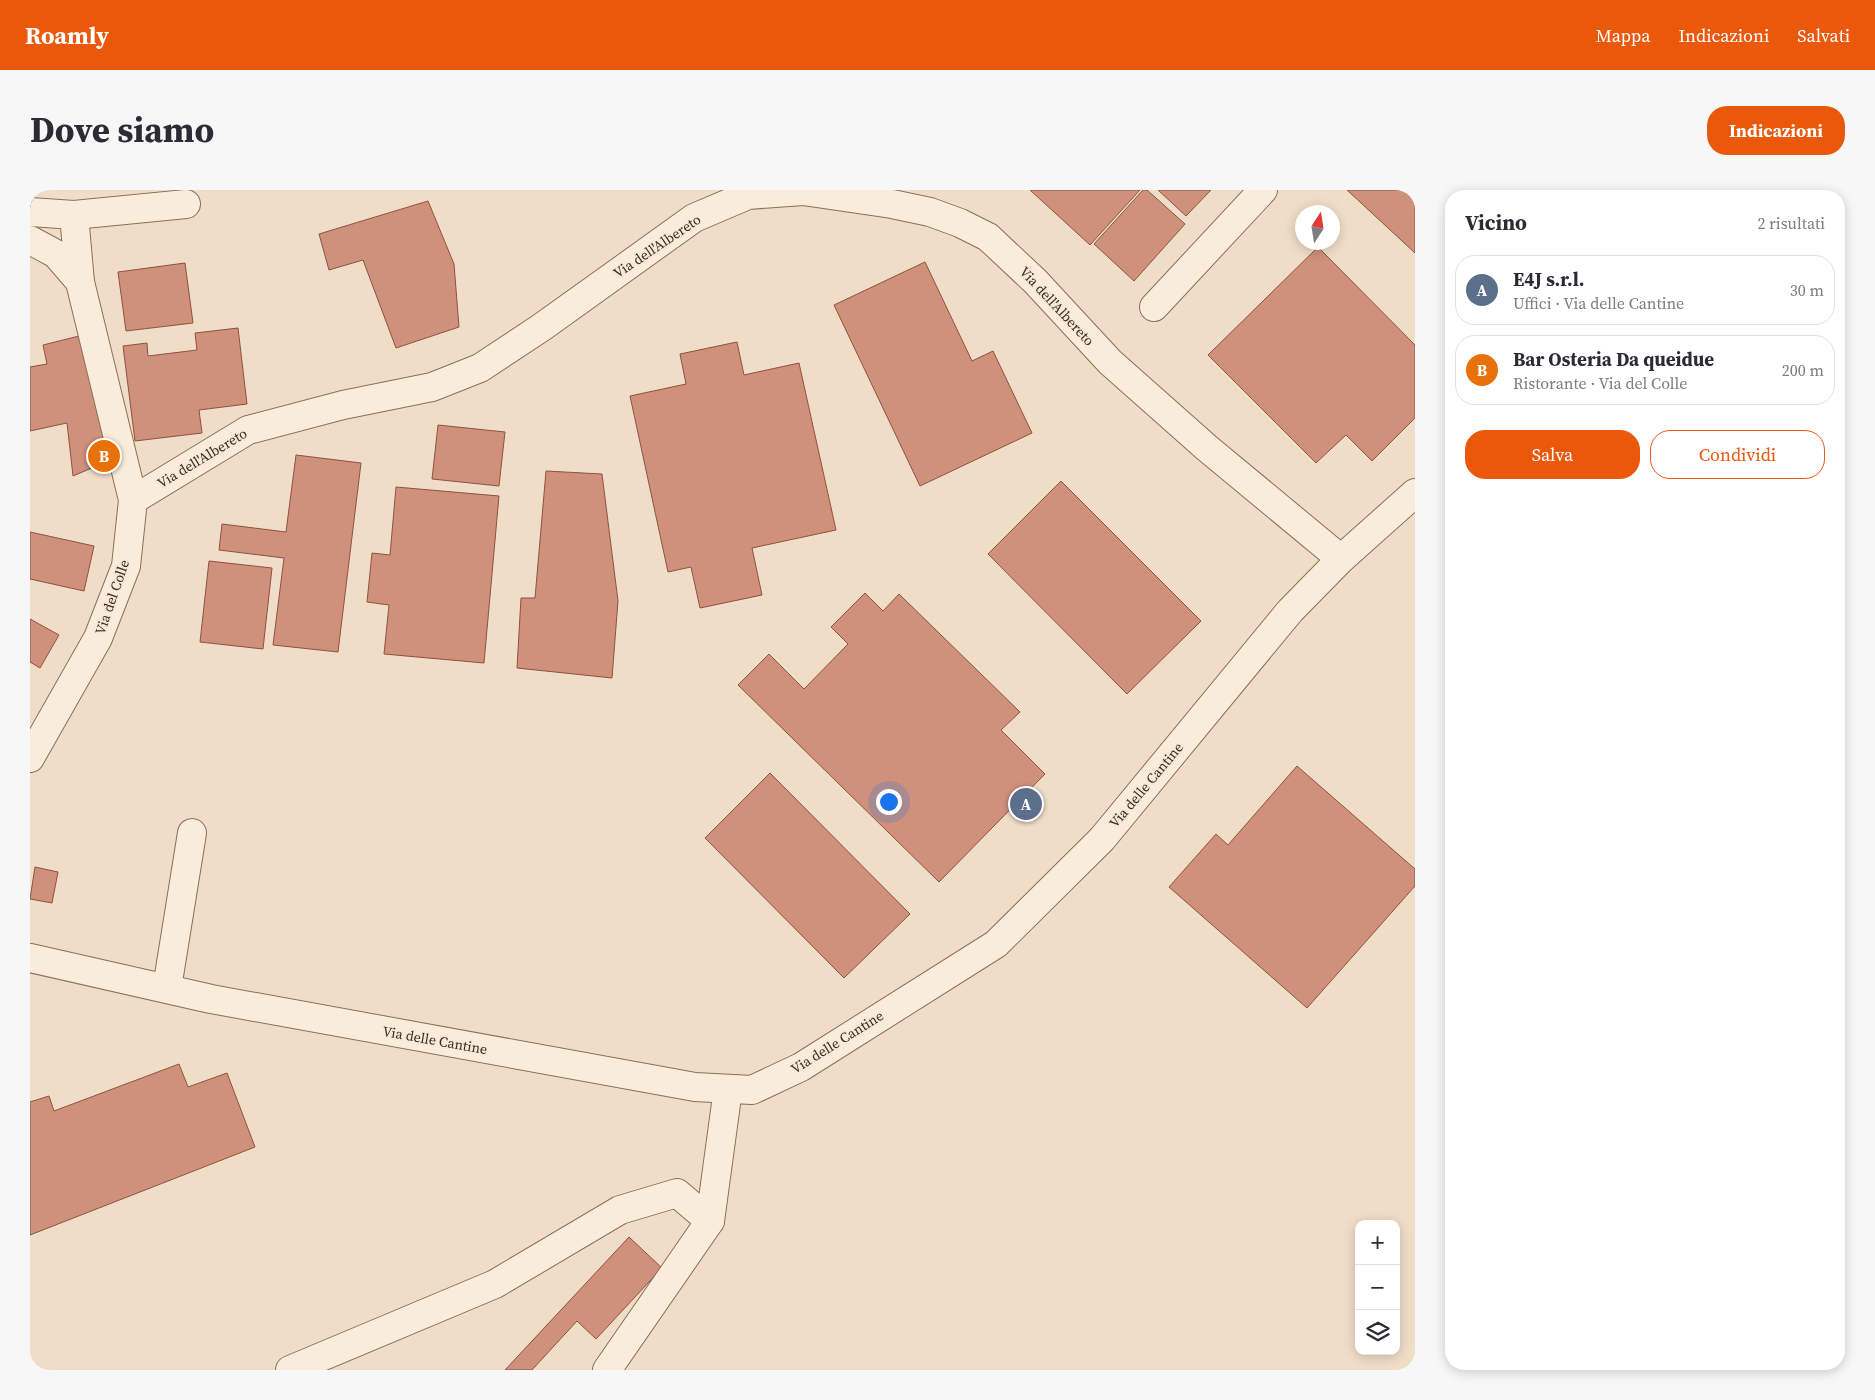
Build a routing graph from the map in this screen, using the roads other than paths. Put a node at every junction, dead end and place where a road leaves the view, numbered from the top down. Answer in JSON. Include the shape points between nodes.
{"nodes":[{"id":1,"x":804,"y":190,"type":"edge"},
{"id":2,"x":1263,"y":190,"type":"edge"},
{"id":3,"x":186,"y":204,"type":"dead end"},
{"id":4,"x":30,"y":212,"type":"edge"},
{"id":5,"x":74,"y":215,"type":"junction"},
{"id":6,"x":30,"y":240,"type":"edge"},
{"id":7,"x":80,"y":282,"type":"junction"},
{"id":8,"x":1154,"y":307,"type":"dead end"},
{"id":9,"x":1415,"y":493,"type":"edge"},
{"id":10,"x":133,"y":500,"type":"junction"},
{"id":11,"x":1341,"y":560,"type":"junction"},
{"id":12,"x":30,"y":758,"type":"edge"},
{"id":13,"x":192,"y":834,"type":"dead end"},
{"id":14,"x":30,"y":958,"type":"edge"},
{"id":15,"x":167,"y":988,"type":"junction"},
{"id":16,"x":728,"y":1089,"type":"junction"},
{"id":17,"x":710,"y":1221,"type":"junction"},
{"id":18,"x":290,"y":1370,"type":"edge"},
{"id":19,"x":607,"y":1370,"type":"edge"}],
"edges":[{"from":1,"to":10,"type":"street","name":"Via dell'Albereto","via":[[748,195],[694,218],[542,328],[480,368],[432,387],[248,430]]},
{"from":1,"to":11,"type":"street","name":"Via dell'Albereto","via":[[930,212],[988,237],[1035,281],[1110,362]]},
{"from":2,"to":8,"type":"street"},
{"from":3,"to":5,"type":"street"},
{"from":4,"to":5,"type":"street"},
{"from":5,"to":7,"type":"street"},
{"from":6,"to":7,"type":"street","name":"Via del Colle","via":[[56,254]]},
{"from":7,"to":10,"type":"street","name":"Via del Colle"},
{"from":9,"to":11,"type":"street","name":"Via delle Cantine"},
{"from":10,"to":12,"type":"street","name":"Via del Colle","via":[[126,566],[98,638]]},
{"from":11,"to":16,"type":"street","name":"Via delle Cantine","via":[[1290,611],[1102,839],[996,944],[801,1067],[752,1090]]},
{"from":13,"to":15,"type":"street"},
{"from":14,"to":15,"type":"street","name":"Via delle Cantine"},
{"from":15,"to":16,"type":"street","name":"Via delle Cantine","via":[[211,999],[686,1085]]},
{"from":16,"to":17,"type":"street"},
{"from":17,"to":18,"type":"street","via":[[677,1194],[620,1210],[495,1284]]},
{"from":17,"to":19,"type":"street"}]}
